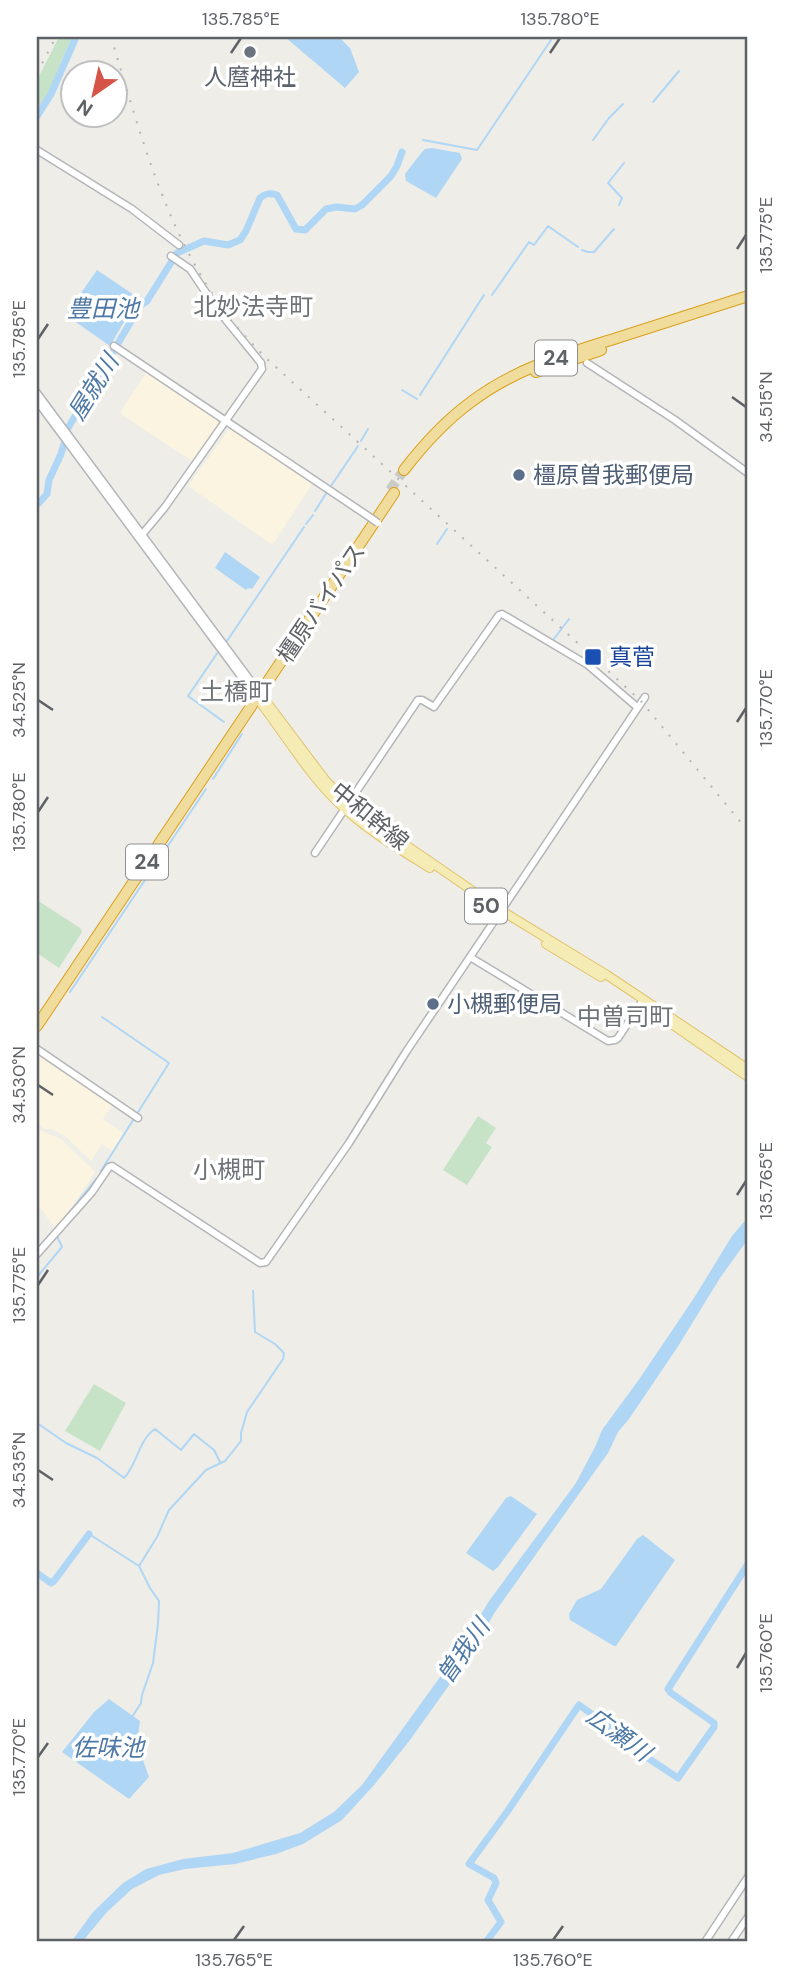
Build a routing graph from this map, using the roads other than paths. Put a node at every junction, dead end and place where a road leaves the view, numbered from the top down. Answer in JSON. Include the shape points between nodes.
{"nodes":[{"id":1,"x":37,"y":150,"type":"edge"},
{"id":2,"x":179,"y":245,"type":"dead end"},
{"id":3,"x":173,"y":257,"type":"dead end"},
{"id":4,"x":744,"y":300,"type":"edge"},
{"id":5,"x":114,"y":346,"type":"dead end"},
{"id":6,"x":587,"y":363,"type":"dead end"},
{"id":7,"x":37,"y":393,"type":"edge"},
{"id":8,"x":37,"y":401,"type":"edge"},
{"id":9,"x":226,"y":421,"type":"junction"},
{"id":10,"x":406,"y":471,"type":"tunnel mouth"},
{"id":11,"x":748,"y":473,"type":"edge"},
{"id":12,"x":392,"y":492,"type":"tunnel mouth"},
{"id":13,"x":378,"y":523,"type":"dead end"},
{"id":14,"x":141,"y":536,"type":"junction"},
{"id":15,"x":257,"y":693,"type":"junction"},
{"id":16,"x":645,"y":697,"type":"dead end"},
{"id":17,"x":637,"y":707,"type":"junction"},
{"id":18,"x":346,"y":806,"type":"junction"},
{"id":19,"x":314,"y":853,"type":"dead end"},
{"id":20,"x":500,"y":913,"type":"junction"},
{"id":21,"x":470,"y":957,"type":"junction"},
{"id":22,"x":641,"y":1003,"type":"junction"},
{"id":23,"x":37,"y":1016,"type":"edge"},
{"id":24,"x":37,"y":1026,"type":"edge"},
{"id":25,"x":37,"y":1049,"type":"edge"},
{"id":26,"x":748,"y":1069,"type":"edge"},
{"id":27,"x":748,"y":1077,"type":"edge"},
{"id":28,"x":138,"y":1118,"type":"dead end"},
{"id":29,"x":37,"y":1254,"type":"edge"},
{"id":30,"x":748,"y":1877,"type":"edge"},
{"id":31,"x":748,"y":1917,"type":"edge"},
{"id":32,"x":705,"y":1942,"type":"edge"},
{"id":33,"x":731,"y":1942,"type":"edge"}],
"edges":[{"from":1,"to":2,"type":"street","via":[[132,209]]},
{"from":3,"to":9,"type":"street","via":[[190,269],[262,366]]},
{"from":4,"to":10,"type":"highway","number":"24","via":[[517,374],[454,415]]},
{"from":5,"to":9,"type":"street"},
{"from":6,"to":11,"type":"street"},
{"from":7,"to":14,"type":"street","name":"中和幹線"},
{"from":8,"to":14,"type":"street","name":"中和幹線"},
{"from":9,"to":13,"type":"street","bridge":true},
{"from":9,"to":14,"type":"street"},
{"from":12,"to":15,"type":"highway","name":"橿原バイパス","number":"24"},
{"from":14,"to":15,"type":"street","name":"中和幹線"},
{"from":15,"to":18,"type":"main road","name":"中和幹線","number":"50","via":[[314,775]]},
{"from":15,"to":23,"type":"highway","name":"橿原バイパス","number":"24"},
{"from":15,"to":24,"type":"highway","name":"橿原バイパス","number":"24"},
{"from":16,"to":17,"type":"street"},
{"from":17,"to":18,"type":"street","via":[[588,665],[499,615],[434,707],[418,700]]},
{"from":17,"to":20,"type":"street"},
{"from":18,"to":19,"type":"street"},
{"from":18,"to":20,"type":"main road","name":"中和幹線","number":"50","via":[[380,836]]},
{"from":20,"to":21,"type":"street"},
{"from":20,"to":22,"type":"main road","name":"中和幹線","number":"50"},
{"from":20,"to":26,"type":"main road","name":"中和幹線","number":"50","via":[[607,975]]},
{"from":21,"to":22,"type":"street","via":[[608,1041],[618,1038]]},
{"from":21,"to":29,"type":"street","via":[[266,1262],[260,1263],[112,1166]]},
{"from":22,"to":27,"type":"main road","name":"中和幹線","number":"50"},
{"from":25,"to":28,"type":"street"},
{"from":30,"to":32,"type":"street"},
{"from":31,"to":33,"type":"street"}]}
